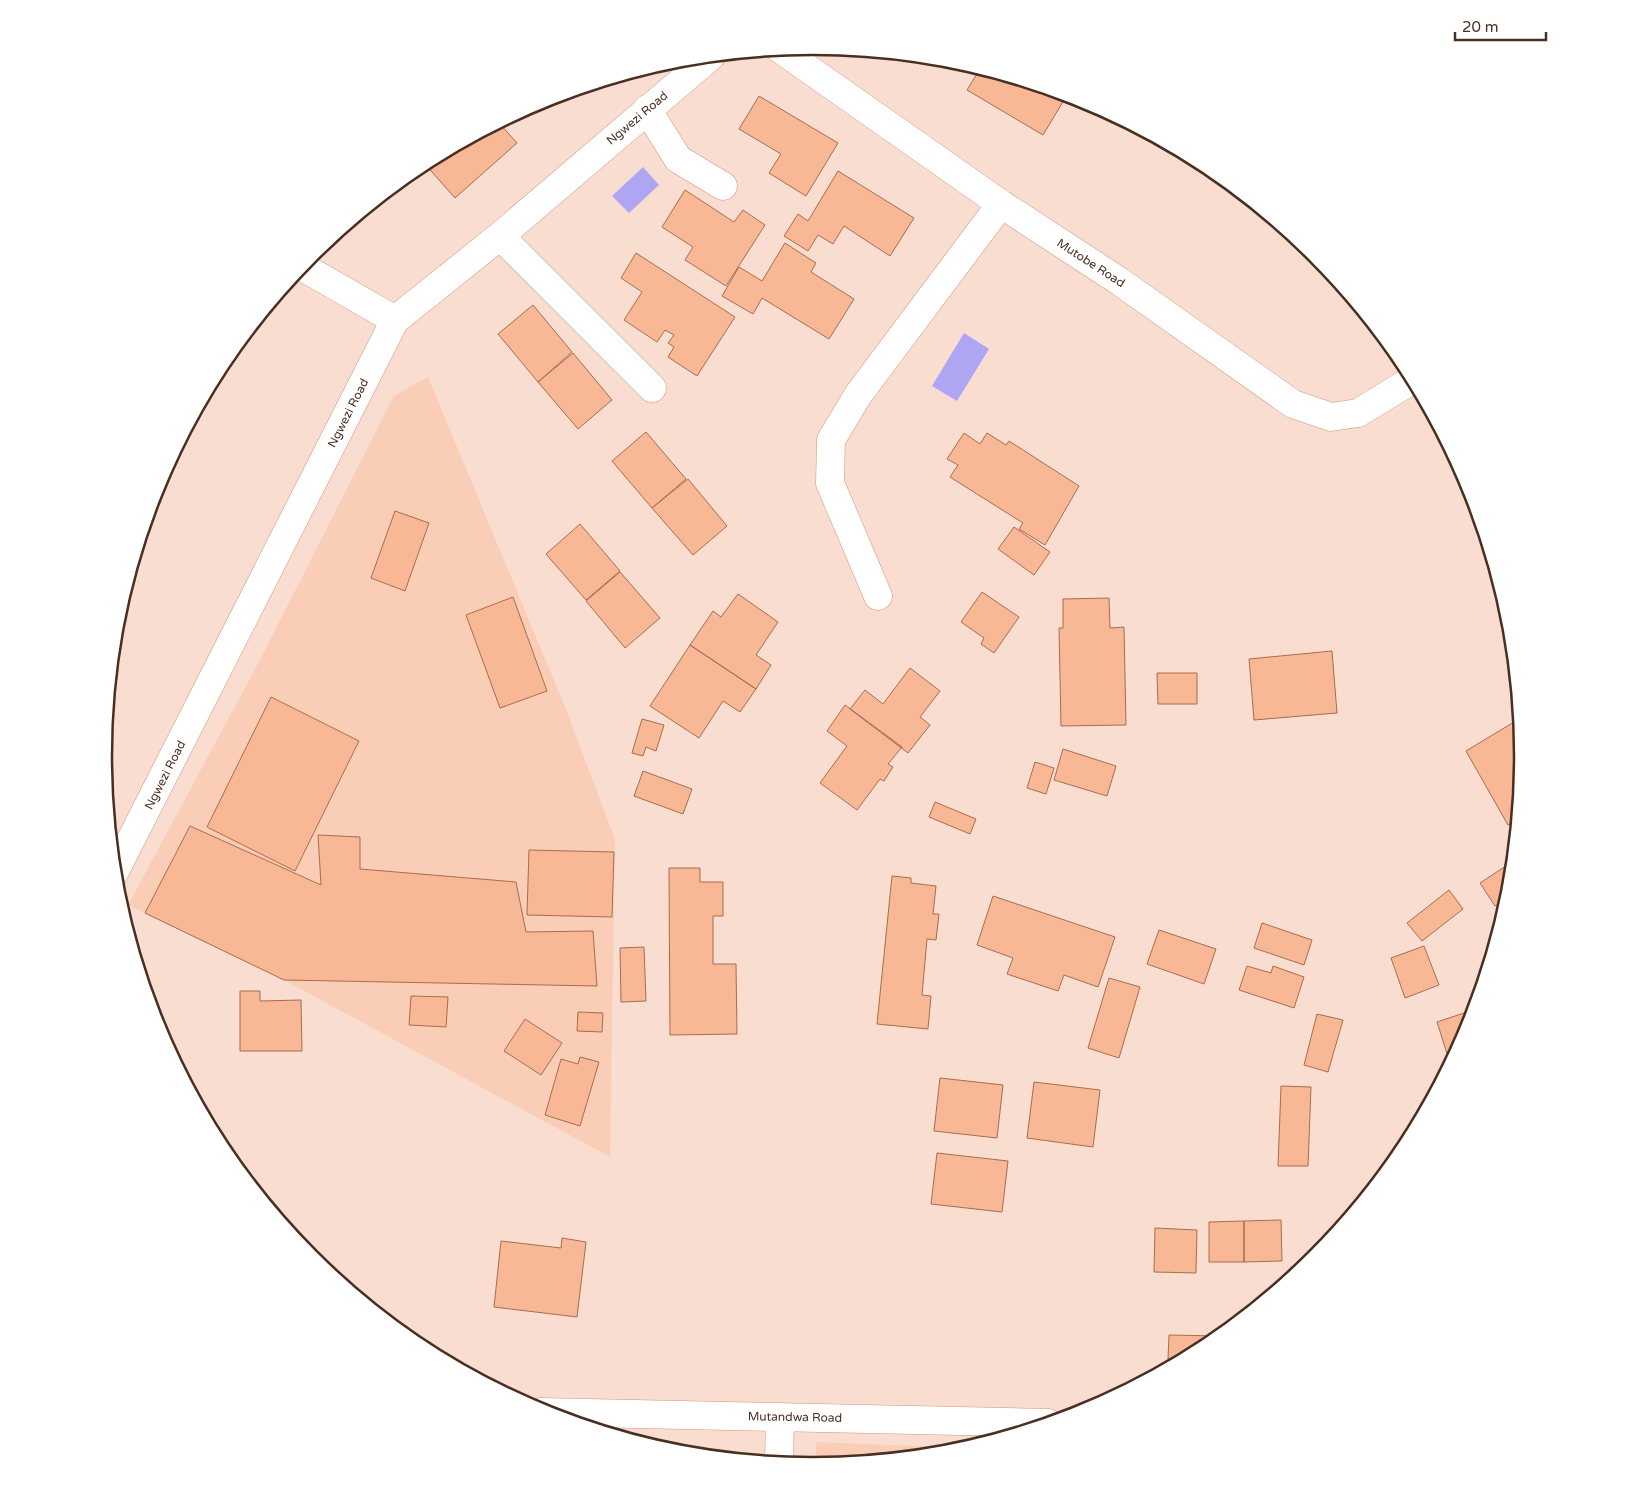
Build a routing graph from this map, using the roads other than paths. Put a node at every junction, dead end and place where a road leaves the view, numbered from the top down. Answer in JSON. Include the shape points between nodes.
{"nodes":[{"id":1,"x":789,"y":56,"type":"edge"},
{"id":2,"x":701,"y":64,"type":"edge"},
{"id":3,"x":647,"y":109,"type":"junction"},
{"id":4,"x":723,"y":186,"type":"dead end"},
{"id":5,"x":1001,"y":204,"type":"junction"},
{"id":6,"x":500,"y":236,"type":"junction"},
{"id":7,"x":308,"y":270,"type":"edge"},
{"id":8,"x":396,"y":320,"type":"junction"},
{"id":9,"x":1406,"y":384,"type":"edge"},
{"id":10,"x":652,"y":388,"type":"dead end"},
{"id":11,"x":878,"y":596,"type":"dead end"},
{"id":12,"x":120,"y":862,"type":"edge"},
{"id":13,"x":567,"y":1413,"type":"edge"},
{"id":14,"x":780,"y":1417,"type":"junction"},
{"id":15,"x":1029,"y":1423,"type":"edge"},
{"id":16,"x":779,"y":1456,"type":"edge"}],
"edges":[{"from":1,"to":5,"type":"street","name":"Mutobe Road"},
{"from":2,"to":3,"type":"street","name":"Ngwezi Road"},
{"from":3,"to":4,"type":"street","via":[[678,159]]},
{"from":3,"to":6,"type":"street","name":"Ngwezi Road"},
{"from":5,"to":9,"type":"street","name":"Mutobe Road","via":[[1119,281],[1293,404],[1331,417],[1358,413]]},
{"from":5,"to":11,"type":"street","via":[[858,395],[831,440],[830,483]]},
{"from":6,"to":8,"type":"street","name":"Ngwezi Road"},
{"from":6,"to":10,"type":"street"},
{"from":7,"to":8,"type":"street"},
{"from":8,"to":12,"type":"street","name":"Ngwezi Road"},
{"from":13,"to":14,"type":"street","name":"Mutandwa Road"},
{"from":14,"to":15,"type":"street","name":"Mutandwa Road"},
{"from":14,"to":16,"type":"street"}]}
